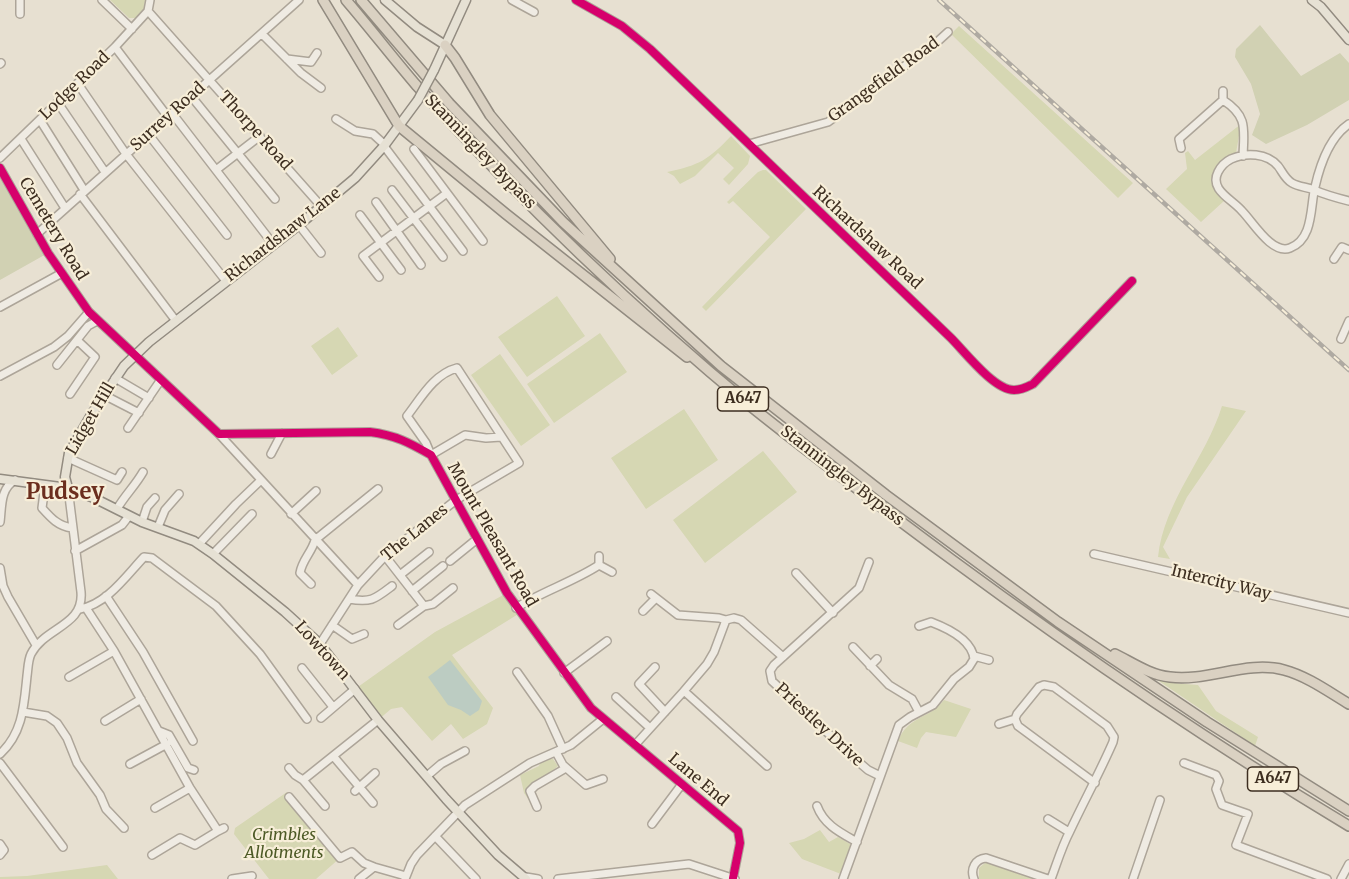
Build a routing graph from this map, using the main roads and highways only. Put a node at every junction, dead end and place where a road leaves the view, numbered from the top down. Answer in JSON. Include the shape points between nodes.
{"nodes":[{"id":1,"x":323,"y":0,"type":"edge"},
{"id":2,"x":346,"y":0,"type":"edge"},
{"id":3,"x":361,"y":0,"type":"edge"},
{"id":4,"x":385,"y":0,"type":"edge"},
{"id":5,"x":466,"y":0,"type":"edge"},
{"id":6,"x":1312,"y":0,"type":"edge"},
{"id":7,"x":1349,"y":40,"type":"edge"},
{"id":8,"x":445,"y":45,"type":"junction"},
{"id":9,"x":399,"y":126,"type":"junction"},
{"id":10,"x":624,"y":278,"type":"junction"},
{"id":11,"x":134,"y":356,"type":"joint"},
{"id":12,"x":753,"y":407,"type":"junction"},
{"id":13,"x":0,"y":479,"type":"edge"},
{"id":14,"x":68,"y":488,"type":"junction"},
{"id":15,"x":1058,"y":622,"type":"junction"},
{"id":16,"x":1349,"y":704,"type":"edge"},
{"id":17,"x":1349,"y":811,"type":"edge"},
{"id":18,"x":1349,"y":826,"type":"edge"},
{"id":19,"x":526,"y":878,"type":"edge"}],
"edges":[{"from":1,"to":9,"type":"highway"},
{"from":2,"to":12,"type":"highway","name":"Stanningley Bypass","number":"A647","via":[[417,85],[546,220]]},
{"from":3,"to":10,"type":"highway","name":"Stanningley Bypass","number":"A647","via":[[449,103],[563,222]]},
{"from":4,"to":8,"type":"main road"},
{"from":5,"to":8,"type":"main road"},
{"from":6,"to":7,"type":"main road"},
{"from":8,"to":9,"type":"main road","name":"Richardshaw Lane","bridge":true,"via":[[418,100]]},
{"from":8,"to":10,"type":"highway","via":[[490,115]]},
{"from":9,"to":11,"type":"main road","name":"Richardshaw Lane","via":[[354,178]]},
{"from":9,"to":12,"type":"highway"},
{"from":10,"to":15,"type":"highway","name":"Stanningley Bypass","number":"A647","via":[[721,366]]},
{"from":11,"to":14,"type":"main road","name":"Lidget Hill","via":[[115,378],[76,440],[68,458]]},
{"from":12,"to":18,"type":"highway","name":"Stanningley Bypass","number":"A647","via":[[1050,632]]},
{"from":13,"to":14,"type":"main road","name":"Lowtown"},
{"from":14,"to":19,"type":"main road","name":"Lowtown","via":[[199,544],[285,612],[320,644],[378,720],[458,812],[515,872]]},
{"from":15,"to":16,"type":"highway","via":[[1147,671],[1191,677],[1254,669],[1284,670]]},
{"from":15,"to":17,"type":"highway","name":"Stanningley Bypass","number":"A647","via":[[1206,722]]}]}
